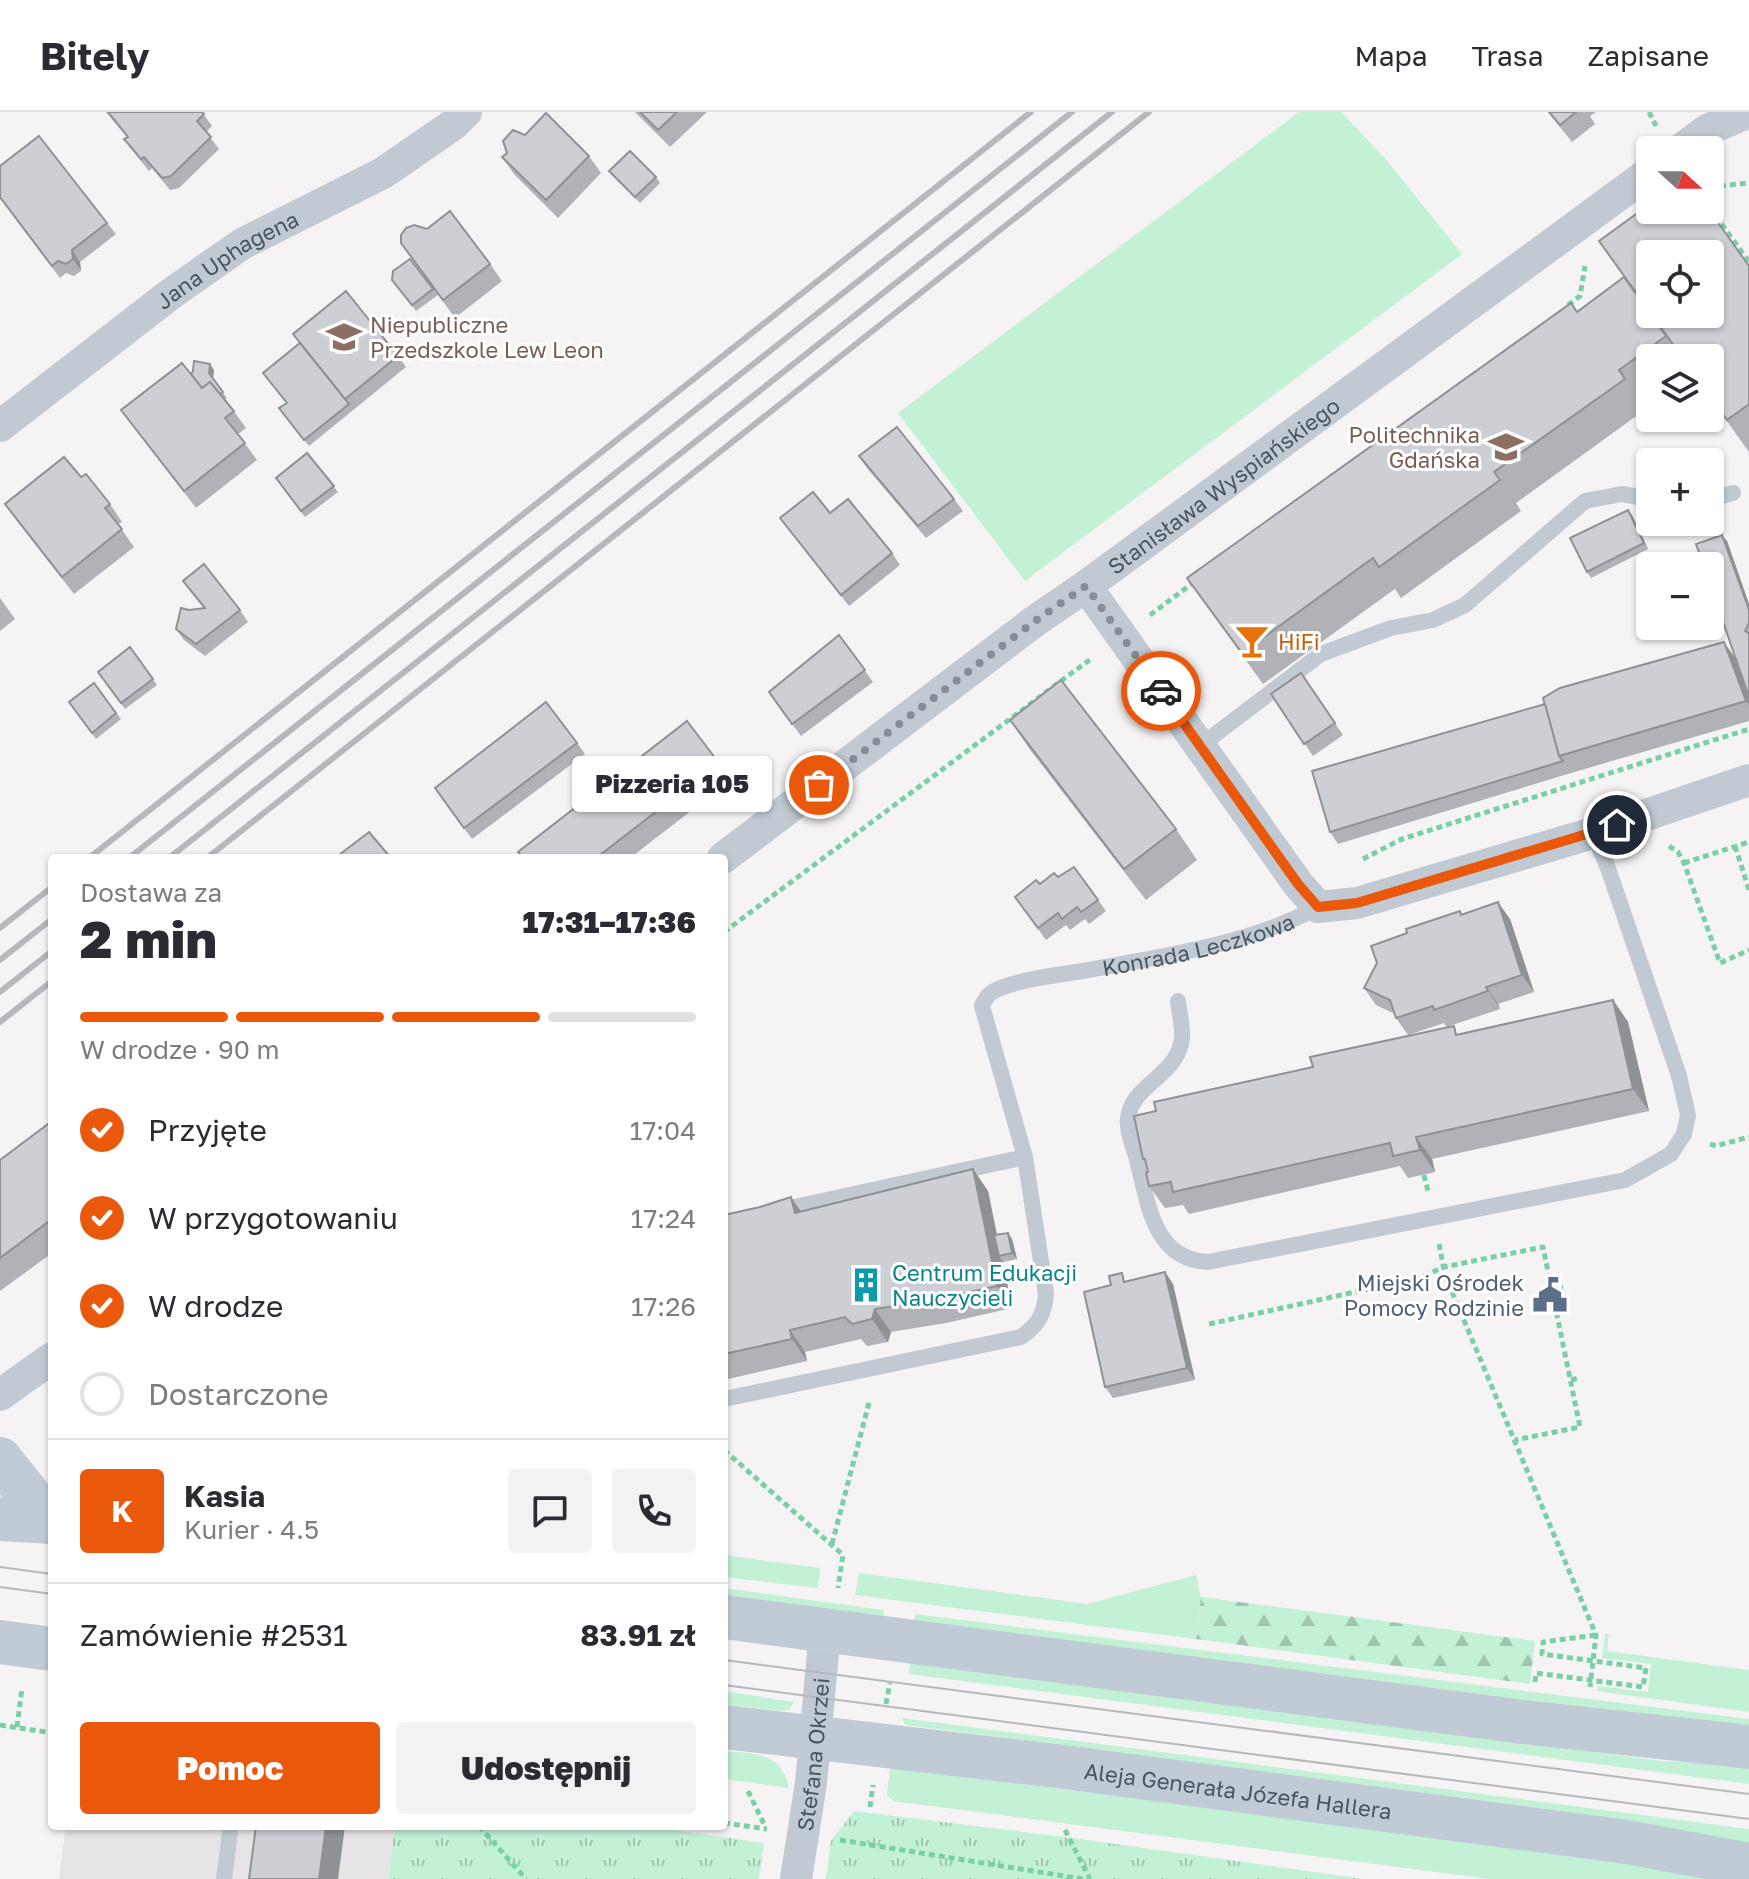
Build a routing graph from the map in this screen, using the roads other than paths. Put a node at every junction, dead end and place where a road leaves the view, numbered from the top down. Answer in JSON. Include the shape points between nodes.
{"nodes":[{"id":1,"x":466,"y":112,"type":"edge"},
{"id":2,"x":1749,"y":112,"type":"edge"},
{"id":3,"x":1699,"y":136,"type":"edge"},
{"id":4,"x":1636,"y":182,"type":"edge"},
{"id":5,"x":0,"y":426,"type":"edge"},
{"id":6,"x":1733,"y":493,"type":"edge"},
{"id":7,"x":1724,"y":495,"type":"edge"},
{"id":8,"x":1636,"y":496,"type":"edge"},
{"id":9,"x":1086,"y":586,"type":"junction"},
{"id":10,"x":1200,"y":746,"type":"junction"},
{"id":11,"x":1749,"y":780,"type":"edge"},
{"id":12,"x":1593,"y":833,"type":"junction"},
{"id":13,"x":728,"y":854,"type":"edge"},
{"id":14,"x":1318,"y":907,"type":"junction"},
{"id":15,"x":1178,"y":1001,"type":"dead end"},
{"id":16,"x":1025,"y":1157,"type":"junction"},
{"id":17,"x":754,"y":1216,"type":"edge"},
{"id":18,"x":40,"y":1366,"type":"edge"},
{"id":19,"x":0,"y":1395,"type":"edge"},
{"id":20,"x":728,"y":1398,"type":"edge"},
{"id":21,"x":0,"y":1459,"type":"edge"},
{"id":22,"x":48,"y":1518,"type":"edge"},
{"id":23,"x":0,"y":1519,"type":"edge"},
{"id":24,"x":48,"y":1522,"type":"edge"},
{"id":25,"x":831,"y":1614,"type":"junction"},
{"id":26,"x":728,"y":1617,"type":"edge"},
{"id":27,"x":0,"y":1642,"type":"edge"},
{"id":28,"x":48,"y":1648,"type":"edge"},
{"id":29,"x":728,"y":1727,"type":"edge"},
{"id":30,"x":815,"y":1737,"type":"junction"},
{"id":31,"x":1749,"y":1747,"type":"edge"},
{"id":32,"x":230,"y":1832,"type":"dead end"},
{"id":33,"x":1749,"y":1865,"type":"edge"},
{"id":34,"x":224,"y":1879,"type":"edge"},
{"id":35,"x":796,"y":1879,"type":"edge"}],
"edges":[{"from":1,"to":5,"type":"street","name":"Jana Uphagena","via":[[383,173],[242,244]]},
{"from":2,"to":3,"type":"street"},
{"from":4,"to":9,"type":"street","name":"Stanisława Wyspiańskiego"},
{"from":6,"to":7,"type":"lane"},
{"from":8,"to":10,"type":"lane","via":[[1585,501],[1465,605],[1321,654]]},
{"from":9,"to":10,"type":"street"},
{"from":9,"to":13,"type":"street","name":"Stanisława Wyspiańskiego"},
{"from":10,"to":14,"type":"street"},
{"from":11,"to":12,"type":"street","name":"Konrada Leczkowa"},
{"from":12,"to":14,"type":"street","name":"Konrada Leczkowa","via":[[1357,903]]},
{"from":12,"to":15,"type":"lane","via":[[1688,1115],[1671,1154],[1625,1180],[1196,1261],[1169,1248],[1155,1229],[1127,1119],[1133,1101],[1176,1057],[1182,1038]]},
{"from":14,"to":16,"type":"lane","name":"Konrada Leczkowa","via":[[1288,923],[1170,955],[987,995],[982,1006]]},
{"from":16,"to":17,"type":"lane"},
{"from":16,"to":20,"type":"lane","via":[[1046,1294],[1035,1327],[1021,1337]]},
{"from":18,"to":19,"type":"street"},
{"from":21,"to":22,"type":"main road"},
{"from":23,"to":24,"type":"main road"},
{"from":25,"to":26,"type":"main road"},
{"from":25,"to":30,"type":"street","name":"Stefana Okrzei"},
{"from":25,"to":31,"type":"main road","via":[[1523,1722]]},
{"from":27,"to":28,"type":"main road"},
{"from":29,"to":30,"type":"main road","name":"Aleja Generała Józefa Hallera"},
{"from":30,"to":33,"type":"main road","name":"Aleja Generała Józefa Hallera","via":[[1611,1840]]},
{"from":30,"to":35,"type":"street","name":"Stefana Okrzei"},
{"from":32,"to":34,"type":"lane"}]}
